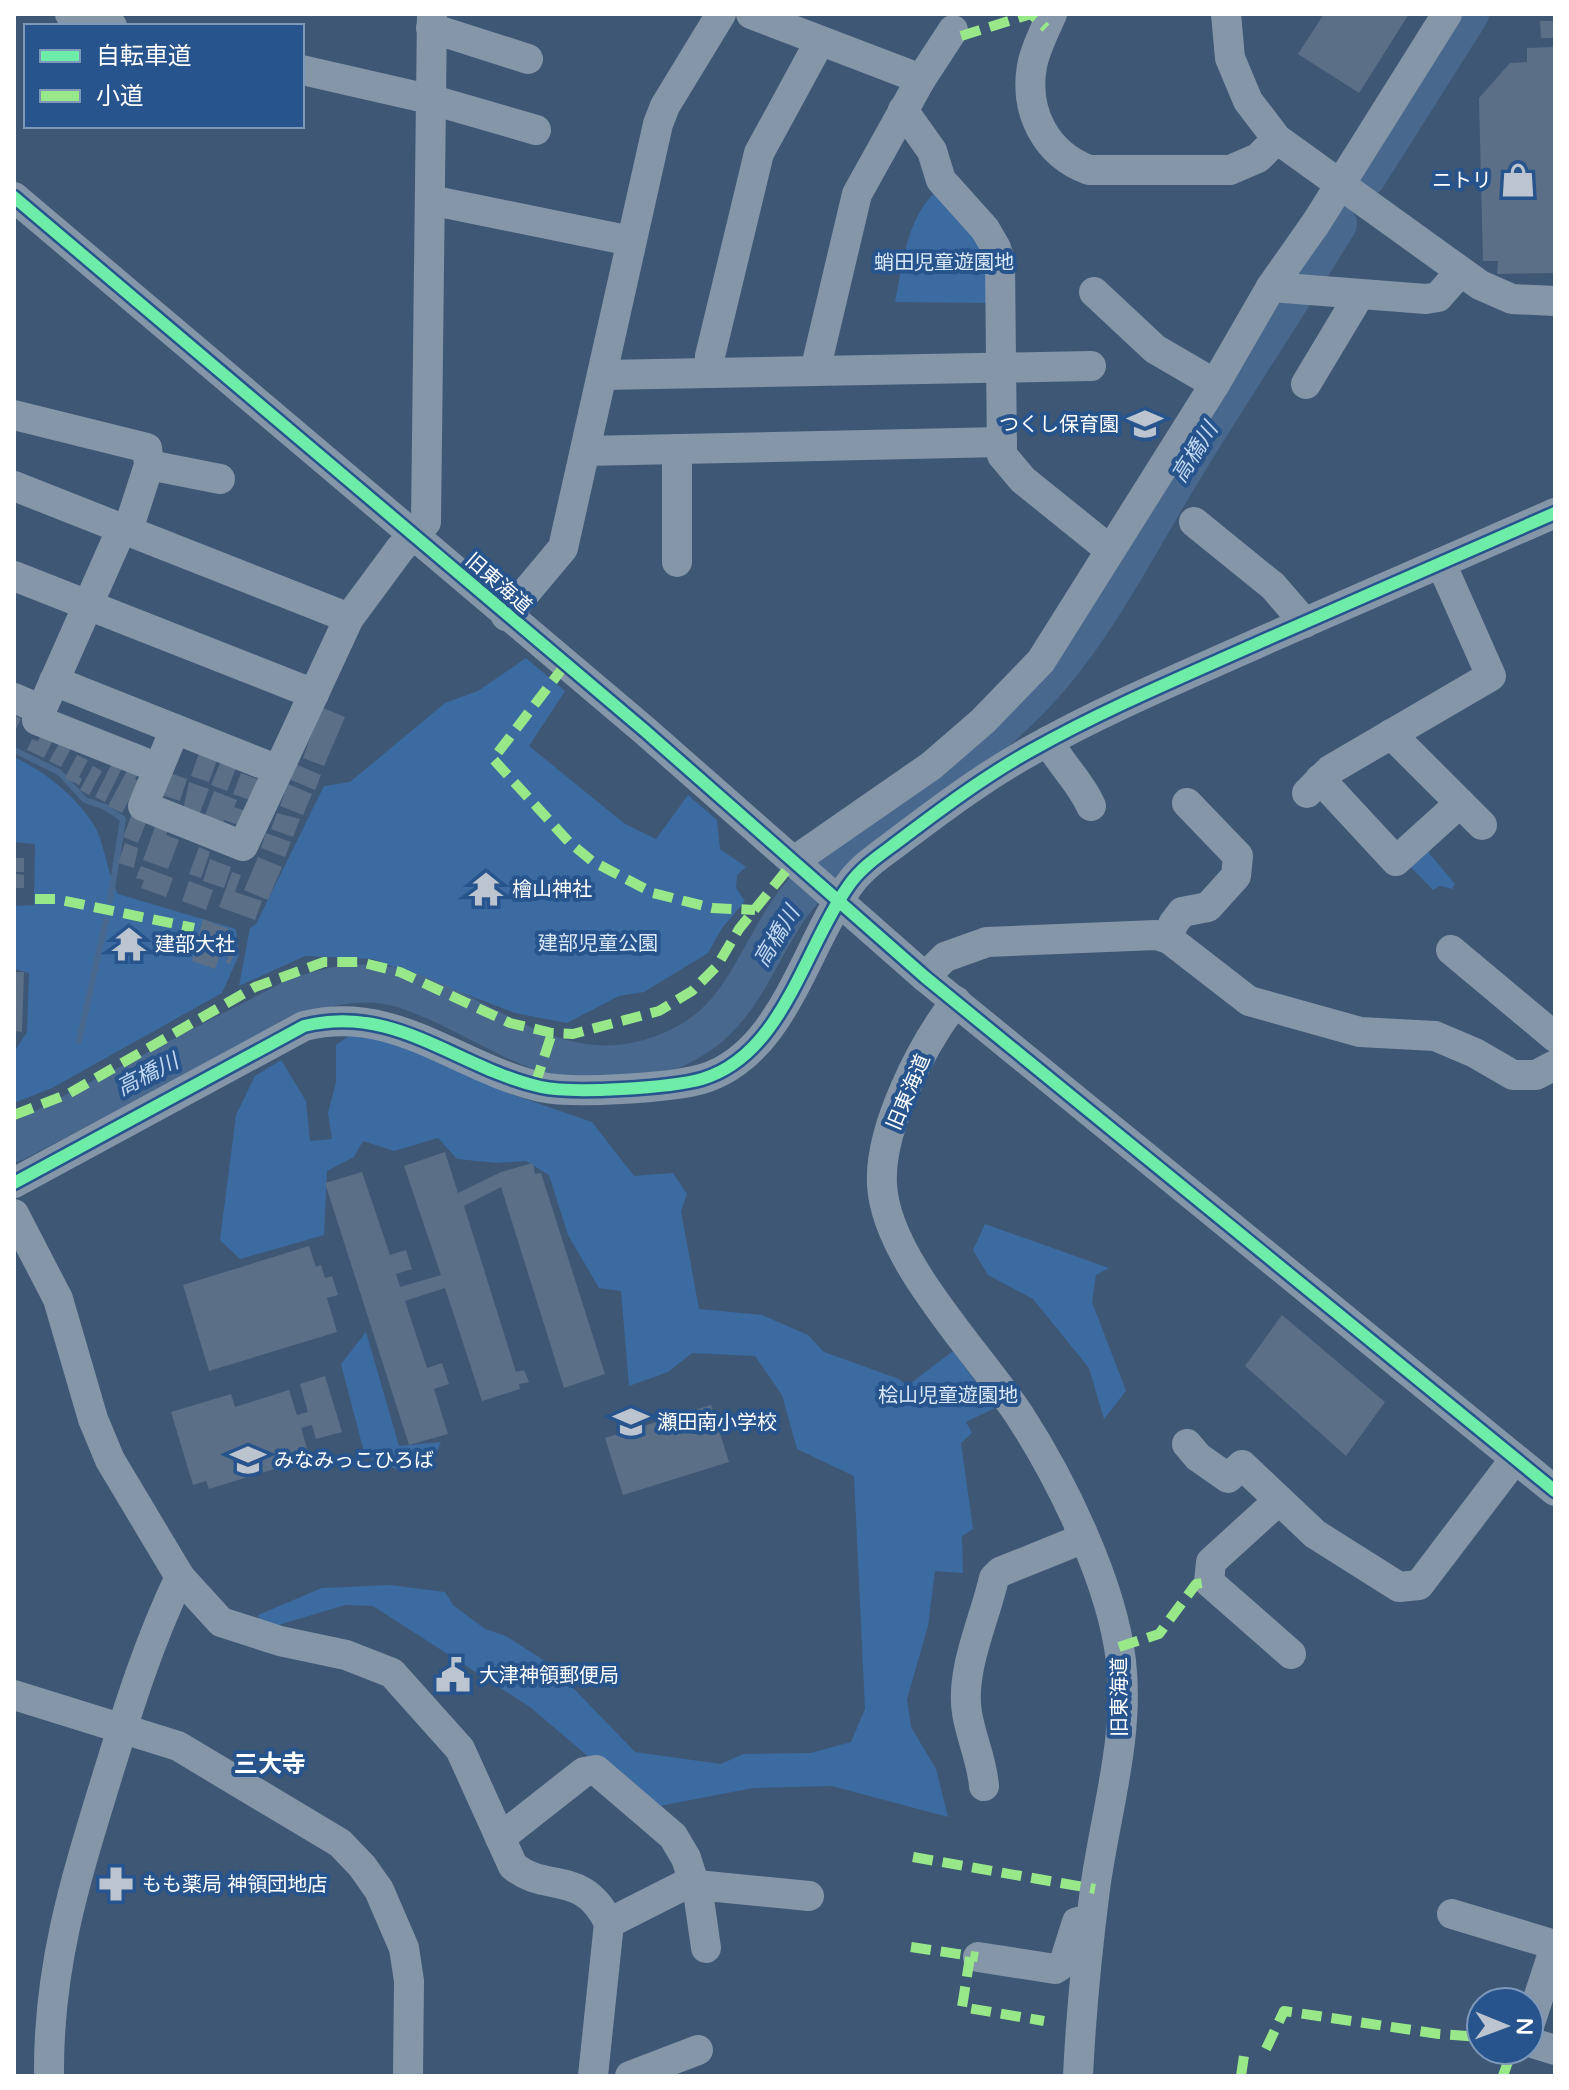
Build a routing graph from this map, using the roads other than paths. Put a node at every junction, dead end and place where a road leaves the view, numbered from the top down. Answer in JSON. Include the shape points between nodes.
{"nodes":[{"id":1,"x":70,"y":14,"type":"edge"},
{"id":2,"x":721,"y":14,"type":"edge"},
{"id":3,"x":751,"y":14,"type":"edge"},
{"id":4,"x":1052,"y":14,"type":"edge"},
{"id":5,"x":1226,"y":14,"type":"edge"},
{"id":6,"x":1447,"y":14,"type":"edge"},
{"id":7,"x":103,"y":21,"type":"edge"},
{"id":8,"x":431,"y":21,"type":"edge"},
{"id":9,"x":953,"y":30,"type":"dead end"},
{"id":10,"x":820,"y":41,"type":"junction"},
{"id":11,"x":528,"y":59,"type":"dead end"},
{"id":12,"x":304,"y":70,"type":"edge"},
{"id":13,"x":921,"y":79,"type":"junction"},
{"id":14,"x":429,"y":99,"type":"junction"},
{"id":15,"x":903,"y":110,"type":"junction"},
{"id":16,"x":536,"y":130,"type":"dead end"},
{"id":17,"x":1277,"y":139,"type":"junction"},
{"id":18,"x":1340,"y":186,"type":"junction"},
{"id":19,"x":14,"y":197,"type":"edge"},
{"id":20,"x":430,"y":200,"type":"junction"},
{"id":21,"x":631,"y":241,"type":"junction"},
{"id":22,"x":1460,"y":272,"type":"junction"},
{"id":23,"x":1276,"y":288,"type":"junction"},
{"id":24,"x":1094,"y":292,"type":"dead end"},
{"id":25,"x":1360,"y":294,"type":"junction"},
{"id":26,"x":1555,"y":301,"type":"edge"},
{"id":27,"x":1091,"y":366,"type":"dead end"},
{"id":28,"x":1001,"y":368,"type":"junction"},
{"id":29,"x":815,"y":371,"type":"junction"},
{"id":30,"x":709,"y":373,"type":"junction"},
{"id":31,"x":602,"y":375,"type":"junction"},
{"id":32,"x":1215,"y":384,"type":"junction"},
{"id":33,"x":1306,"y":384,"type":"dead end"},
{"id":34,"x":14,"y":415,"type":"edge"},
{"id":35,"x":1002,"y":442,"type":"junction"},
{"id":36,"x":677,"y":449,"type":"junction"},
{"id":37,"x":585,"y":451,"type":"junction"},
{"id":38,"x":149,"y":465,"type":"junction"},
{"id":39,"x":220,"y":479,"type":"dead end"},
{"id":40,"x":14,"y":486,"type":"edge"},
{"id":41,"x":1555,"y":513,"type":"edge"},
{"id":42,"x":1194,"y":522,"type":"dead end"},
{"id":43,"x":125,"y":529,"type":"junction"},
{"id":44,"x":413,"y":535,"type":"junction"},
{"id":45,"x":1110,"y":550,"type":"junction"},
{"id":46,"x":677,"y":562,"type":"dead end"},
{"id":47,"x":1441,"y":563,"type":"junction"},
{"id":48,"x":14,"y":576,"type":"edge"},
{"id":49,"x":88,"y":606,"type":"junction"},
{"id":50,"x":506,"y":616,"type":"junction"},
{"id":51,"x":349,"y":618,"type":"junction"},
{"id":52,"x":1305,"y":623,"type":"junction"},
{"id":53,"x":54,"y":681,"type":"junction"},
{"id":54,"x":314,"y":694,"type":"junction"},
{"id":55,"x":14,"y":698,"type":"edge"},
{"id":56,"x":42,"y":710,"type":"junction"},
{"id":57,"x":175,"y":729,"type":"junction"},
{"id":58,"x":1391,"y":734,"type":"junction"},
{"id":59,"x":1048,"y":741,"type":"junction"},
{"id":60,"x":158,"y":768,"type":"junction"},
{"id":61,"x":278,"y":770,"type":"junction"},
{"id":62,"x":1187,"y":803,"type":"dead end"},
{"id":63,"x":1460,"y":803,"type":"junction"},
{"id":64,"x":1091,"y":806,"type":"dead end"},
{"id":65,"x":1482,"y":825,"type":"dead end"},
{"id":66,"x":799,"y":865,"type":"junction"},
{"id":67,"x":835,"y":897,"type":"junction"},
{"id":68,"x":1169,"y":939,"type":"junction"},
{"id":69,"x":1451,"y":950,"type":"dead end"},
{"id":70,"x":925,"y":977,"type":"junction"},
{"id":71,"x":956,"y":1001,"type":"junction"},
{"id":72,"x":1555,"y":1037,"type":"edge"},
{"id":73,"x":1555,"y":1065,"type":"edge"},
{"id":74,"x":14,"y":1183,"type":"edge"},
{"id":75,"x":14,"y":1214,"type":"edge"},
{"id":76,"x":1187,"y":1444,"type":"dead end"},
{"id":77,"x":1514,"y":1460,"type":"junction"},
{"id":78,"x":1555,"y":1491,"type":"edge"},
{"id":79,"x":1278,"y":1501,"type":"junction"},
{"id":80,"x":1082,"y":1532,"type":"junction"},
{"id":81,"x":180,"y":1577,"type":"junction"},
{"id":82,"x":1291,"y":1654,"type":"dead end"},
{"id":83,"x":14,"y":1695,"type":"edge"},
{"id":84,"x":122,"y":1727,"type":"junction"},
{"id":85,"x":984,"y":1786,"type":"dead end"},
{"id":86,"x":500,"y":1838,"type":"junction"},
{"id":87,"x":694,"y":1883,"type":"junction"},
{"id":88,"x":809,"y":1896,"type":"dead end"},
{"id":89,"x":1452,"y":1914,"type":"dead end"},
{"id":90,"x":1092,"y":1920,"type":"junction"},
{"id":91,"x":609,"y":1923,"type":"junction"},
{"id":92,"x":1555,"y":1946,"type":"edge"},
{"id":93,"x":706,"y":1948,"type":"dead end"},
{"id":94,"x":978,"y":1957,"type":"dead end"},
{"id":95,"x":1542,"y":1986,"type":"edge"},
{"id":96,"x":698,"y":2050,"type":"dead end"},
{"id":97,"x":49,"y":2076,"type":"edge"},
{"id":98,"x":408,"y":2076,"type":"edge"},
{"id":99,"x":593,"y":2076,"type":"edge"},
{"id":100,"x":630,"y":2076,"type":"edge"},
{"id":101,"x":1078,"y":2076,"type":"edge"}],
"edges":[{"from":1,"to":7,"type":"street"},
{"from":2,"to":21,"type":"street","via":[[665,106]]},
{"from":3,"to":10,"type":"street"},
{"from":4,"to":17,"type":"street","via":[[1032,64],[1031,91],[1045,140],[1073,164],[1089,170],[1230,170],[1258,158]]},
{"from":5,"to":17,"type":"street","via":[[1230,58],[1248,101]]},
{"from":6,"to":18,"type":"street"},
{"from":8,"to":11,"type":"street"},
{"from":8,"to":14,"type":"street"},
{"from":9,"to":13,"type":"street"},
{"from":10,"to":13,"type":"street"},
{"from":10,"to":30,"type":"street","via":[[759,153]]},
{"from":12,"to":14,"type":"street"},
{"from":13,"to":15,"type":"street"},
{"from":14,"to":16,"type":"street"},
{"from":14,"to":20,"type":"street"},
{"from":15,"to":28,"type":"street","via":[[932,151],[941,180],[996,248]]},
{"from":15,"to":29,"type":"street","via":[[857,194]]},
{"from":17,"to":18,"type":"street"},
{"from":18,"to":22,"type":"street"},
{"from":18,"to":23,"type":"street"},
{"from":19,"to":44,"type":"street","name":"旧東海道"},
{"from":20,"to":21,"type":"street"},
{"from":20,"to":44,"type":"street","via":[[426,522]]},
{"from":21,"to":31,"type":"street"},
{"from":22,"to":25,"type":"street","via":[[1438,297]]},
{"from":22,"to":26,"type":"street","via":[[1496,294]]},
{"from":23,"to":25,"type":"street"},
{"from":23,"to":32,"type":"street"},
{"from":24,"to":32,"type":"street","via":[[1155,349]]},
{"from":25,"to":33,"type":"street"},
{"from":27,"to":28,"type":"street"},
{"from":28,"to":29,"type":"street"},
{"from":28,"to":35,"type":"street"},
{"from":29,"to":30,"type":"street"},
{"from":30,"to":31,"type":"street"},
{"from":31,"to":37,"type":"street"},
{"from":32,"to":45,"type":"street"},
{"from":34,"to":38,"type":"street","via":[[147,448]]},
{"from":35,"to":36,"type":"street"},
{"from":35,"to":45,"type":"street","via":[[1002,455],[1023,480]]},
{"from":36,"to":37,"type":"street"},
{"from":36,"to":46,"type":"street"},
{"from":37,"to":50,"type":"street","via":[[563,548]]},
{"from":38,"to":39,"type":"street"},
{"from":38,"to":43,"type":"street"},
{"from":40,"to":43,"type":"street"},
{"from":41,"to":47,"type":"street"},
{"from":42,"to":52,"type":"street","via":[[1273,586]]},
{"from":43,"to":49,"type":"street"},
{"from":43,"to":51,"type":"street"},
{"from":44,"to":50,"type":"street","name":"旧東海道"},
{"from":44,"to":51,"type":"street"},
{"from":45,"to":66,"type":"street","via":[[1070,619],[1014,692],[931,766]]},
{"from":47,"to":52,"type":"street"},
{"from":47,"to":58,"type":"street","via":[[1491,676]]},
{"from":48,"to":49,"type":"street"},
{"from":49,"to":53,"type":"street"},
{"from":49,"to":54,"type":"street"},
{"from":50,"to":66,"type":"street","name":"旧東海道"},
{"from":51,"to":54,"type":"street"},
{"from":52,"to":59,"type":"street"},
{"from":53,"to":56,"type":"street"},
{"from":53,"to":57,"type":"street"},
{"from":54,"to":61,"type":"street"},
{"from":55,"to":56,"type":"street"},
{"from":56,"to":60,"type":"street","via":[[37,720]]},
{"from":57,"to":60,"type":"street"},
{"from":57,"to":61,"type":"street"},
{"from":58,"to":63,"type":"street"},
{"from":58,"to":63,"type":"street","via":[[1330,770],[1314,786],[1396,861]]},
{"from":59,"to":64,"type":"street","via":[[1082,785]]},
{"from":59,"to":67,"type":"street","via":[[948,805],[873,860]]},
{"from":60,"to":61,"type":"street","via":[[143,806],[243,846]]},
{"from":62,"to":68,"type":"street","via":[[1238,856],[1236,876],[1208,907],[1182,912]]},
{"from":63,"to":65,"type":"street"},
{"from":66,"to":67,"type":"street","name":"旧東海道"},
{"from":67,"to":70,"type":"street","name":"旧東海道"},
{"from":67,"to":74,"type":"street","via":[[765,1038],[705,1078],[572,1090],[541,1087],[376,1023],[332,1019],[304,1026]]},
{"from":68,"to":70,"type":"street","via":[[1156,935],[987,942],[945,957]]},
{"from":68,"to":73,"type":"street","via":[[1249,1001],[1360,1032],[1449,1040],[1513,1075],[1536,1075]]},
{"from":69,"to":72,"type":"street"},
{"from":70,"to":71,"type":"street","name":"旧東海道"},
{"from":71,"to":77,"type":"street"},
{"from":71,"to":80,"type":"street","name":"旧東海道","via":[[936,1026],[892,1123],[883,1168],[885,1202],[912,1265],[1021,1417]]},
{"from":75,"to":81,"type":"street","via":[[58,1299],[110,1460]]},
{"from":76,"to":79,"type":"street","via":[[1228,1478],[1242,1465]]},
{"from":77,"to":78,"type":"street"},
{"from":77,"to":79,"type":"street","via":[[1419,1585],[1399,1587],[1315,1534]]},
{"from":79,"to":82,"type":"street","via":[[1211,1562],[1209,1582]]},
{"from":80,"to":85,"type":"street","via":[[1072,1543],[994,1578],[970,1671],[967,1711]]},
{"from":80,"to":90,"type":"street","name":"旧東海道","via":[[1113,1618],[1122,1664],[1119,1743]]},
{"from":81,"to":84,"type":"street","via":[[147,1649]]},
{"from":81,"to":86,"type":"street","via":[[221,1622],[346,1655],[392,1673],[460,1749]]},
{"from":83,"to":84,"type":"street"},
{"from":84,"to":97,"type":"street","via":[[67,1904],[53,1993]]},
{"from":84,"to":98,"type":"street","via":[[200,1758],[313,1824],[362,1866],[404,1948]]},
{"from":86,"to":87,"type":"street","via":[[584,1772],[596,1770],[673,1836]]},
{"from":86,"to":91,"type":"street","via":[[513,1866],[523,1874],[561,1881],[587,1893]]},
{"from":87,"to":88,"type":"street"},
{"from":87,"to":91,"type":"street"},
{"from":87,"to":93,"type":"street"},
{"from":89,"to":92,"type":"street"},
{"from":90,"to":94,"type":"street","via":[[1077,1922],[1064,1963],[1055,1969]]},
{"from":90,"to":101,"type":"street","name":"旧東海道"},
{"from":91,"to":99,"type":"street"},
{"from":92,"to":95,"type":"street"},
{"from":96,"to":100,"type":"street"}]}
